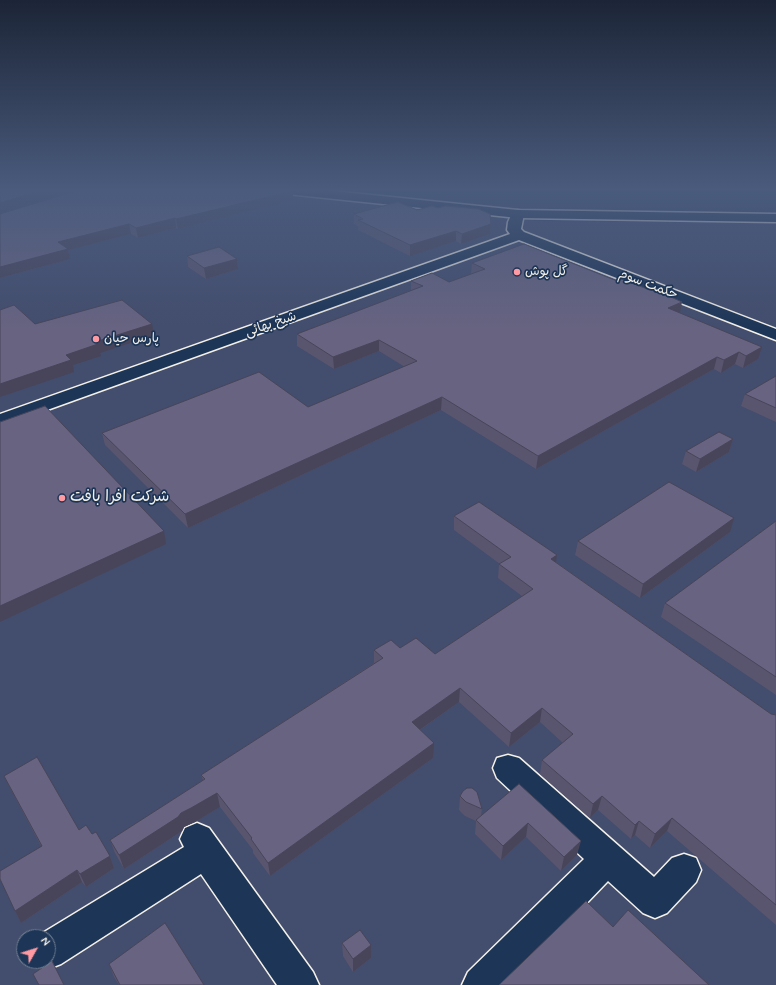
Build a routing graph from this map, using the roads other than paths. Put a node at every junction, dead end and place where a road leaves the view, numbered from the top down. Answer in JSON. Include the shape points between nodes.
{"nodes":[{"id":1,"x":516,"y":236,"type":"edge"},
{"id":2,"x":521,"y":236,"type":"edge"},
{"id":3,"x":776,"y":335,"type":"edge"},
{"id":4,"x":0,"y":421,"type":"edge"},
{"id":5,"x":508,"y":768,"type":"dead end"},
{"id":6,"x":608,"y":858,"type":"junction"},
{"id":7,"x":684,"y":870,"type":"dead end"},
{"id":8,"x":56,"y":946,"type":"edge"},
{"id":9,"x":300,"y":985,"type":"edge"},
{"id":10,"x":481,"y":985,"type":"edge"}],
"edges":[{"from":1,"to":4,"type":"main road","name":"شیخ بهائی"},
{"from":2,"to":3,"type":"main road","name":"حکمت سوم"},
{"from":5,"to":6,"type":"main road"},
{"from":6,"to":7,"type":"main road","via":[[655,901]]},
{"from":6,"to":10,"type":"main road"},
{"from":8,"to":9,"type":"main road","via":[[201,846]]}]}
